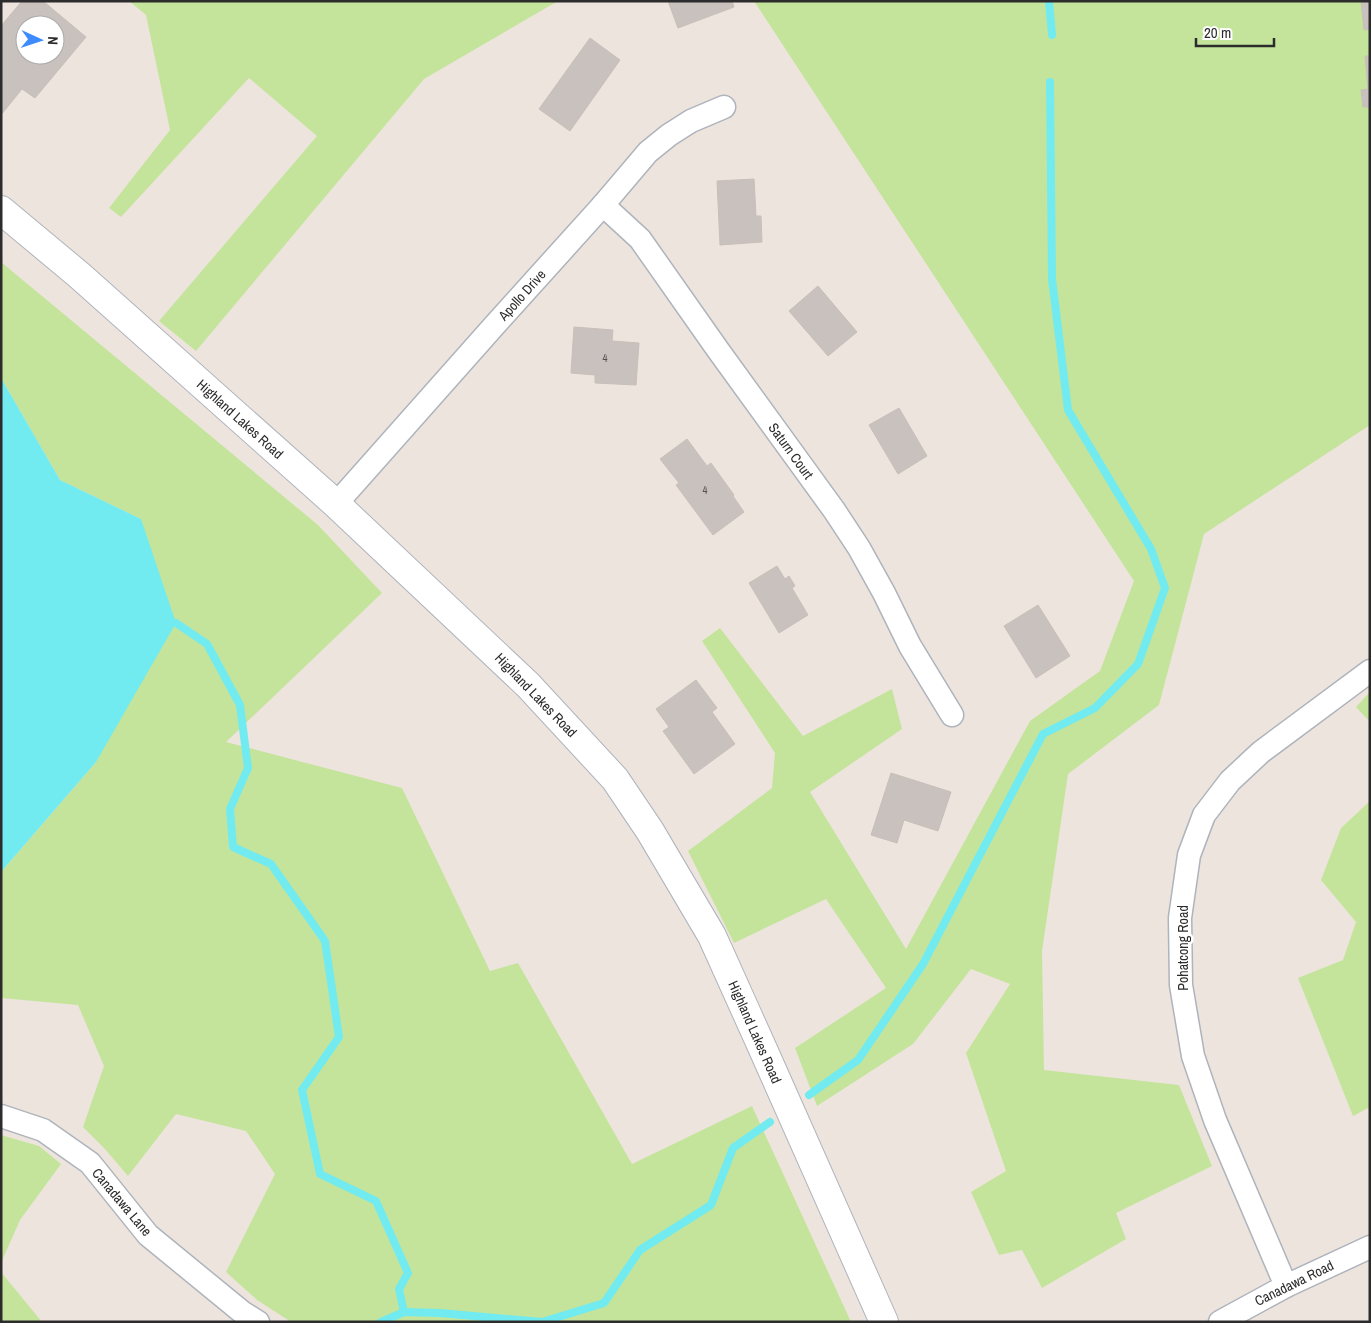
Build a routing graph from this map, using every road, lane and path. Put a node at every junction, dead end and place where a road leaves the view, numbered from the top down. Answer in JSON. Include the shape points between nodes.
{"nodes":[{"id":1,"x":724,"y":106,"type":"dead end"},
{"id":2,"x":603,"y":205,"type":"junction"},
{"id":3,"x":1,"y":210,"type":"edge"},
{"id":4,"x":336,"y":504,"type":"junction"},
{"id":5,"x":1370,"y":672,"type":"edge"},
{"id":6,"x":952,"y":716,"type":"dead end"},
{"id":7,"x":1,"y":1116,"type":"edge"},
{"id":8,"x":1370,"y":1246,"type":"edge"},
{"id":9,"x":1286,"y":1286,"type":"junction"},
{"id":10,"x":258,"y":1322,"type":"edge"},
{"id":11,"x":884,"y":1322,"type":"edge"},
{"id":12,"x":1220,"y":1322,"type":"edge"}],
"edges":[{"from":1,"to":2,"type":"street","name":"Apollo Drive","via":[[691,121],[648,152]]},
{"from":2,"to":4,"type":"street","name":"Apollo Drive"},
{"from":2,"to":6,"type":"street","name":"Saturn Court","via":[[640,239],[860,548],[910,646]]},
{"from":3,"to":4,"type":"street","name":"Highland Lakes Road","via":[[79,275]]},
{"from":4,"to":11,"type":"street","name":"Highland Lakes Road","via":[[534,692],[615,779],[650,831],[712,936]]},
{"from":5,"to":9,"type":"street","name":"Pohatcong Road","via":[[1261,752],[1230,781],[1204,815],[1189,855],[1180,918],[1181,985],[1194,1056],[1215,1120]]},
{"from":7,"to":10,"type":"street","name":"Canadawa Lane","via":[[43,1130],[90,1163],[148,1235]]},
{"from":8,"to":9,"type":"street","name":"Canadawa Road"},
{"from":9,"to":12,"type":"street","name":"Canadawa Road"}]}
